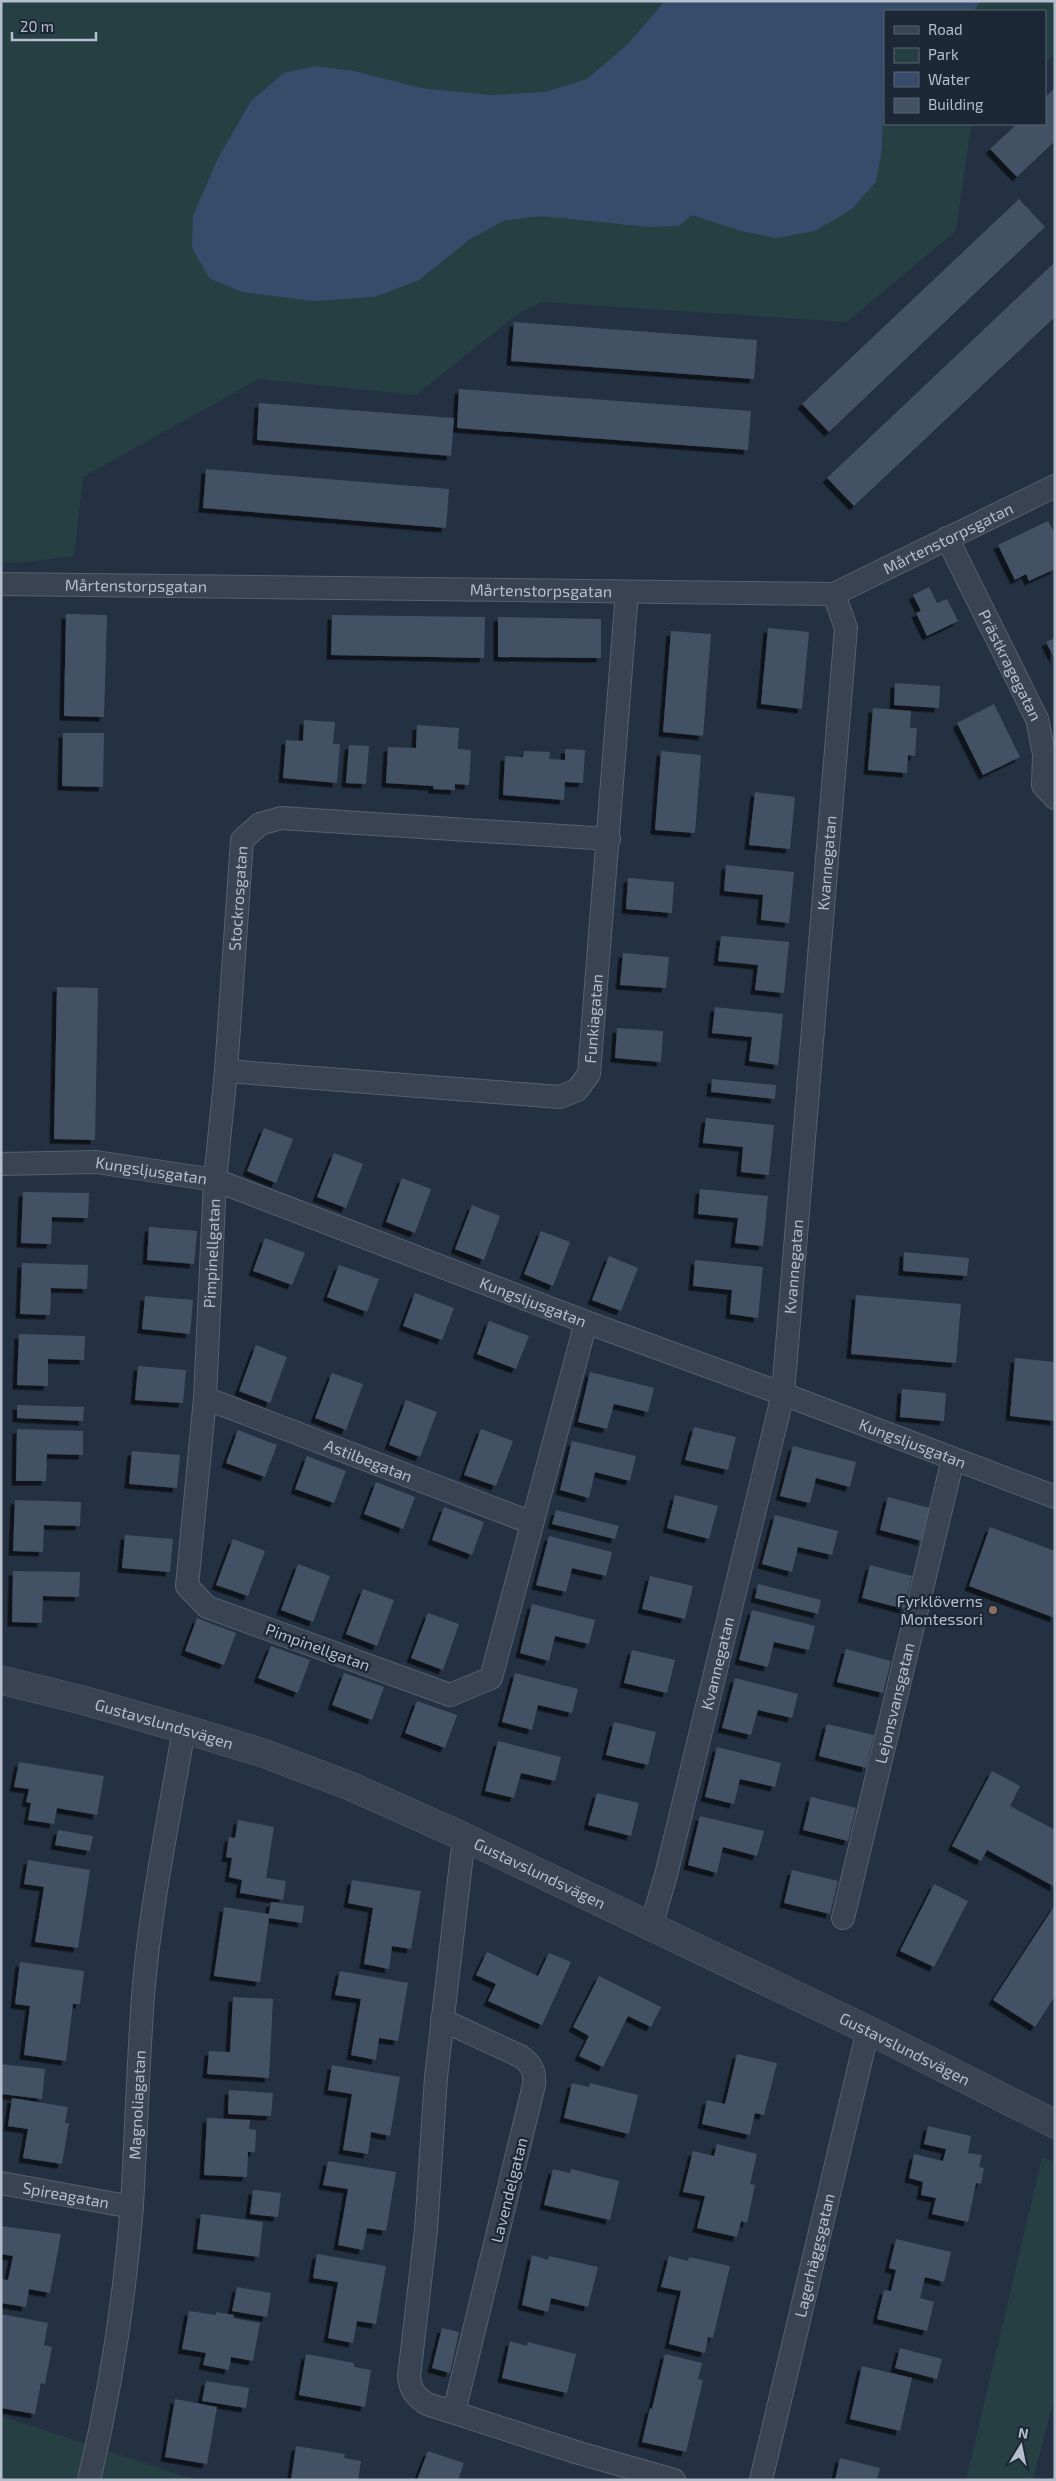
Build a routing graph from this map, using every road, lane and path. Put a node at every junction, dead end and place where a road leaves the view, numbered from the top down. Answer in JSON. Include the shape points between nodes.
{"nodes":[{"id":1,"x":1055,"y":486,"type":"edge"},
{"id":2,"x":947,"y":538,"type":"junction"},
{"id":3,"x":1,"y":584,"type":"edge"},
{"id":4,"x":627,"y":592,"type":"junction"},
{"id":5,"x":834,"y":594,"type":"junction"},
{"id":6,"x":1055,"y":798,"type":"edge"},
{"id":7,"x":609,"y":839,"type":"junction"},
{"id":8,"x":226,"y":1071,"type":"junction"},
{"id":9,"x":1,"y":1164,"type":"edge"},
{"id":10,"x":215,"y":1180,"type":"junction"},
{"id":11,"x":586,"y":1322,"type":"junction"},
{"id":12,"x":783,"y":1394,"type":"junction"},
{"id":13,"x":205,"y":1398,"type":"junction"},
{"id":14,"x":953,"y":1459,"type":"junction"},
{"id":15,"x":1055,"y":1497,"type":"edge"},
{"id":16,"x":532,"y":1523,"type":"junction"},
{"id":17,"x":1,"y":1680,"type":"edge"},
{"id":18,"x":184,"y":1729,"type":"junction"},
{"id":19,"x":464,"y":1837,"type":"junction"},
{"id":20,"x":843,"y":1918,"type":"dead end"},
{"id":21,"x":651,"y":1926,"type":"junction"},
{"id":22,"x":442,"y":2020,"type":"junction"},
{"id":23,"x":868,"y":2030,"type":"junction"},
{"id":24,"x":1055,"y":2124,"type":"edge"},
{"id":25,"x":1,"y":2183,"type":"edge"},
{"id":26,"x":132,"y":2207,"type":"junction"},
{"id":27,"x":454,"y":2412,"type":"junction"},
{"id":28,"x":89,"y":2480,"type":"edge"},
{"id":29,"x":674,"y":2480,"type":"edge"},
{"id":30,"x":760,"y":2480,"type":"edge"}],
"edges":[{"from":1,"to":2,"type":"street","name":"Mårtenstorpsgatan"},
{"from":2,"to":5,"type":"street","name":"Mårtenstorpsgatan"},
{"from":2,"to":6,"type":"street","name":"Prästkragegatan","via":[[1038,719],[1044,754],[1043,785]]},
{"from":3,"to":4,"type":"street","name":"Mårtenstorpsgatan"},
{"from":4,"to":5,"type":"street","name":"Mårtenstorpsgatan"},
{"from":4,"to":7,"type":"street","name":"Funkiagatan"},
{"from":5,"to":12,"type":"street","name":"Kvannegatan","via":[[846,628]]},
{"from":7,"to":8,"type":"street","name":"Stockrosgatan","via":[[281,818],[260,824],[242,840]]},
{"from":7,"to":8,"type":"street","name":"Funkiagatan","via":[[589,1074],[577,1090],[560,1097]]},
{"from":8,"to":10,"type":"street","name":"Stockrosgatan"},
{"from":9,"to":10,"type":"street","name":"Kungsljusgatan","via":[[96,1162]]},
{"from":10,"to":11,"type":"street","name":"Kungsljusgatan"},
{"from":10,"to":13,"type":"street","name":"Pimpinellgatan"},
{"from":11,"to":12,"type":"street","name":"Kungsljusgatan"},
{"from":11,"to":16,"type":"street","name":"Pimpinellgatan"},
{"from":12,"to":14,"type":"street","name":"Kungsljusgatan"},
{"from":12,"to":21,"type":"street","name":"Kvannegatan"},
{"from":13,"to":16,"type":"street","name":"Astilbegatan"},
{"from":13,"to":16,"type":"street","name":"Pimpinellgatan","via":[[187,1586],[207,1607],[450,1695],[491,1678]]},
{"from":14,"to":15,"type":"street","name":"Kungsljusgatan"},
{"from":14,"to":20,"type":"street","name":"Lejonsvansgatan"},
{"from":17,"to":18,"type":"street","name":"Gustavslundsvägen"},
{"from":18,"to":19,"type":"street","name":"Gustavslundsvägen","via":[[263,1753],[350,1786]]},
{"from":18,"to":26,"type":"street","name":"Magnoliagatan","via":[[159,1872],[144,1994]]},
{"from":19,"to":21,"type":"street","name":"Gustavslundsvägen"},
{"from":19,"to":22,"type":"street"},
{"from":21,"to":23,"type":"street","name":"Gustavslundsvägen"},
{"from":22,"to":27,"type":"street","via":[[426,2230],[409,2377],[413,2393],[420,2399]]},
{"from":22,"to":27,"type":"street","name":"Lavendelgatan","via":[[520,2056],[528,2061],[535,2076]]},
{"from":23,"to":24,"type":"street","name":"Gustavslundsvägen"},
{"from":23,"to":30,"type":"street","name":"Lagerhäggsgatan"},
{"from":25,"to":26,"type":"street","name":"Spireagatan"},
{"from":26,"to":28,"type":"street","name":"Magnoliagatan","via":[[112,2357]]},
{"from":27,"to":29,"type":"street"}]}
